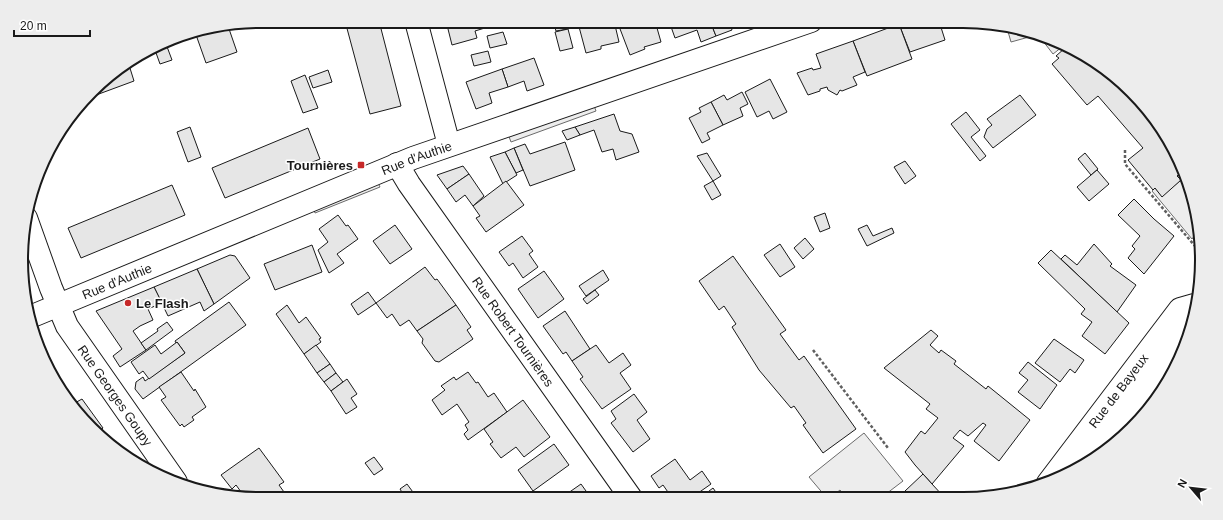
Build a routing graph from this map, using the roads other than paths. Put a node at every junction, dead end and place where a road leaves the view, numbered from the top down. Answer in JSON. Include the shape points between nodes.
{"nodes":[{"id":1,"x":418,"y":28,"type":"edge"},
{"id":2,"x":790,"y":28,"type":"edge"},
{"id":3,"x":449,"y":145,"type":"junction"},
{"id":4,"x":397,"y":164,"type":"junction"},
{"id":5,"x":30,"y":229,"type":"edge"},
{"id":6,"x":58,"y":306,"type":"junction"},
{"id":7,"x":35,"y":316,"type":"edge"},
{"id":8,"x":1188,"y":316,"type":"edge"},
{"id":9,"x":1188,"y":317,"type":"edge"},
{"id":10,"x":1097,"y":450,"type":"edge"},
{"id":11,"x":1056,"y":472,"type":"edge"},
{"id":12,"x":170,"y":474,"type":"edge"},
{"id":13,"x":627,"y":492,"type":"edge"}],
"edges":[{"from":1,"to":3,"type":"street"},
{"from":2,"to":3,"type":"street","name":"Rue d'Authie"},
{"from":3,"to":4,"type":"street","name":"Rue d'Authie"},
{"from":4,"to":6,"type":"street","name":"Rue d'Authie"},
{"from":4,"to":13,"type":"street","name":"Rue Robert Tournières"},
{"from":5,"to":6,"type":"street","name":"Rue Georges Goupy"},
{"from":6,"to":7,"type":"street","name":"Rue d'Authie"},
{"from":6,"to":12,"type":"street","name":"Rue Georges Goupy","via":[[67,326]]},
{"from":8,"to":11,"type":"street","name":"Rue de Bayeux"},
{"from":9,"to":10,"type":"street","name":"Rue de Bayeux"}]}
